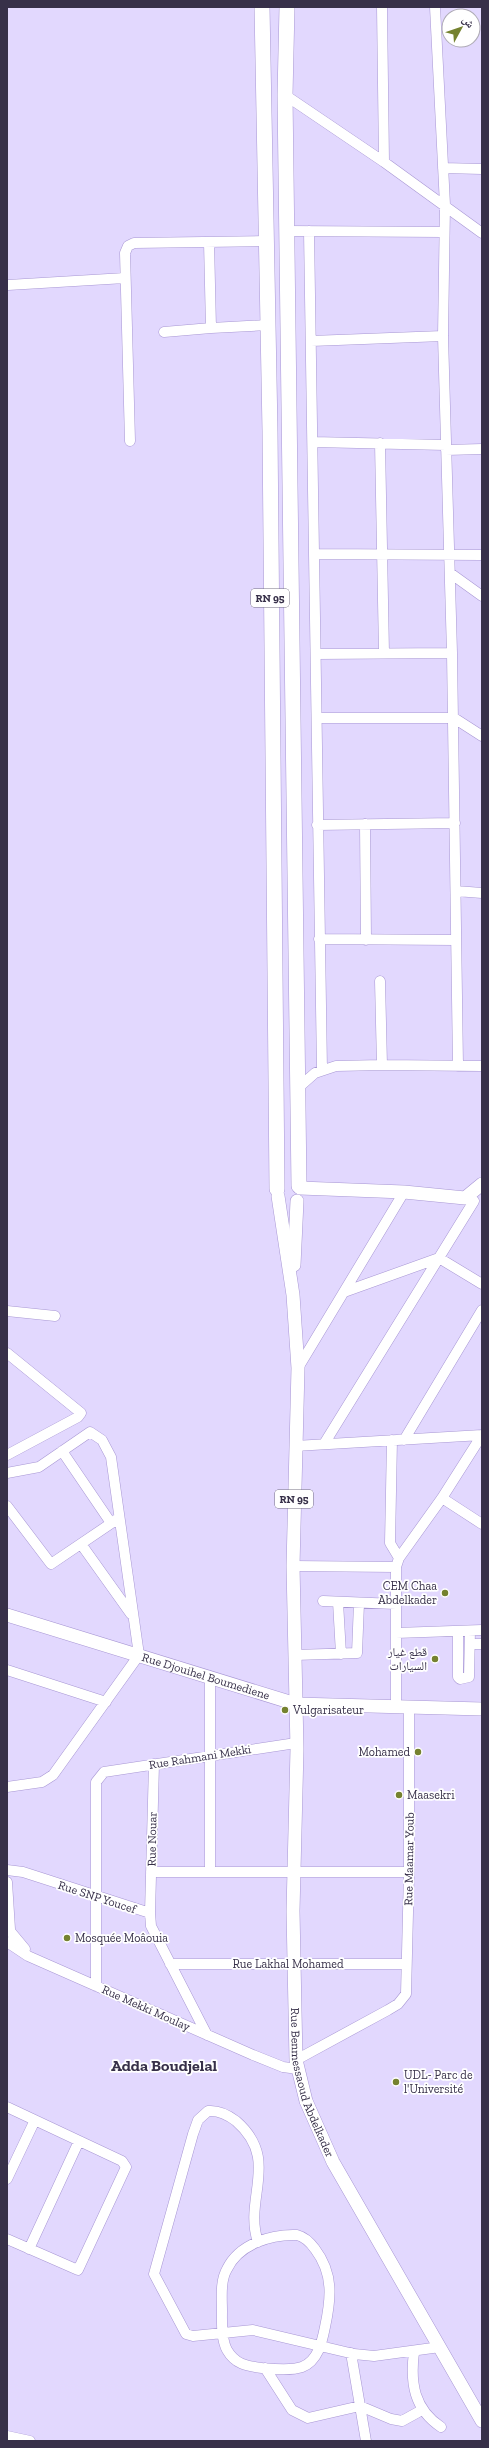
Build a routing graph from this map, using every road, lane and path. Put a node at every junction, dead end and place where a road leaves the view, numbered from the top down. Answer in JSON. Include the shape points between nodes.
{"nodes":[{"id":1,"x":262,"y":7,"type":"edge"},
{"id":2,"x":287,"y":7,"type":"edge"},
{"id":3,"x":382,"y":7,"type":"edge"},
{"id":4,"x":435,"y":7,"type":"edge"},
{"id":5,"x":285,"y":96,"type":"junction"},
{"id":6,"x":384,"y":162,"type":"junction"},
{"id":7,"x":443,"y":168,"type":"junction"},
{"id":8,"x":482,"y":169,"type":"edge"},
{"id":9,"x":445,"y":205,"type":"junction"},
{"id":10,"x":287,"y":231,"type":"junction"},
{"id":11,"x":310,"y":231,"type":"junction"},
{"id":12,"x":444,"y":232,"type":"junction"},
{"id":13,"x":482,"y":233,"type":"edge"},
{"id":14,"x":267,"y":241,"type":"junction"},
{"id":15,"x":209,"y":242,"type":"junction"},
{"id":16,"x":125,"y":278,"type":"junction"},
{"id":17,"x":8,"y":285,"type":"dead end"},
{"id":18,"x":268,"y":325,"type":"junction"},
{"id":19,"x":211,"y":328,"type":"junction"},
{"id":20,"x":164,"y":332,"type":"dead end"},
{"id":21,"x":443,"y":336,"type":"junction"},
{"id":22,"x":311,"y":341,"type":"junction"},
{"id":23,"x":130,"y":441,"type":"dead end"},
{"id":24,"x":313,"y":442,"type":"junction"},
{"id":25,"x":380,"y":444,"type":"junction"},
{"id":26,"x":446,"y":448,"type":"junction"},
{"id":27,"x":482,"y":449,"type":"edge"},
{"id":28,"x":316,"y":554,"type":"junction"},
{"id":29,"x":382,"y":555,"type":"junction"},
{"id":30,"x":449,"y":555,"type":"junction"},
{"id":31,"x":482,"y":555,"type":"edge"},
{"id":32,"x":450,"y":573,"type":"junction"},
{"id":33,"x":482,"y":596,"type":"edge"},
{"id":34,"x":384,"y":653,"type":"junction"},
{"id":35,"x":452,"y":653,"type":"junction"},
{"id":36,"x":316,"y":654,"type":"junction"},
{"id":37,"x":317,"y":718,"type":"junction"},
{"id":38,"x":454,"y":718,"type":"junction"},
{"id":39,"x":482,"y":736,"type":"edge"},
{"id":40,"x":455,"y":823,"type":"junction"},
{"id":41,"x":365,"y":824,"type":"junction"},
{"id":42,"x":317,"y":825,"type":"junction"},
{"id":43,"x":456,"y":891,"type":"junction"},
{"id":44,"x":482,"y":893,"type":"edge"},
{"id":45,"x":319,"y":940,"type":"junction"},
{"id":46,"x":366,"y":940,"type":"junction"},
{"id":47,"x":456,"y":940,"type":"junction"},
{"id":48,"x":380,"y":981,"type":"dead end"},
{"id":49,"x":382,"y":1065,"type":"junction"},
{"id":50,"x":458,"y":1066,"type":"junction"},
{"id":51,"x":482,"y":1066,"type":"edge"},
{"id":52,"x":322,"y":1070,"type":"junction"},
{"id":53,"x":298,"y":1088,"type":"junction"},
{"id":54,"x":482,"y":1184,"type":"edge"},
{"id":55,"x":404,"y":1192,"type":"junction"},
{"id":56,"x":278,"y":1193,"type":"junction"},
{"id":57,"x":299,"y":1193,"type":"junction"},
{"id":58,"x":473,"y":1201,"type":"edge"},
{"id":59,"x":439,"y":1258,"type":"junction"},
{"id":60,"x":482,"y":1284,"type":"edge"},
{"id":61,"x":344,"y":1292,"type":"junction"},
{"id":62,"x":293,"y":1295,"type":"junction"},
{"id":63,"x":482,"y":1310,"type":"edge"},
{"id":64,"x":7,"y":1311,"type":"edge"},
{"id":65,"x":55,"y":1316,"type":"dead end"},
{"id":66,"x":7,"y":1353,"type":"edge"},
{"id":67,"x":298,"y":1368,"type":"junction"},
{"id":68,"x":482,"y":1435,"type":"edge"},
{"id":69,"x":392,"y":1440,"type":"junction"},
{"id":70,"x":404,"y":1440,"type":"junction"},
{"id":71,"x":324,"y":1444,"type":"junction"},
{"id":72,"x":295,"y":1446,"type":"junction"},
{"id":73,"x":62,"y":1451,"type":"junction"},
{"id":74,"x":7,"y":1455,"type":"edge"},
{"id":75,"x":7,"y":1473,"type":"edge"},
{"id":76,"x":442,"y":1498,"type":"junction"},
{"id":77,"x":7,"y":1506,"type":"edge"},
{"id":78,"x":115,"y":1520,"type":"junction"},
{"id":79,"x":482,"y":1524,"type":"edge"},
{"id":80,"x":81,"y":1544,"type":"junction"},
{"id":81,"x":397,"y":1563,"type":"junction"},
{"id":82,"x":292,"y":1566,"type":"junction"},
{"id":83,"x":323,"y":1601,"type":"dead end"},
{"id":84,"x":338,"y":1602,"type":"junction"},
{"id":85,"x":359,"y":1603,"type":"junction"},
{"id":86,"x":396,"y":1604,"type":"junction"},
{"id":87,"x":7,"y":1615,"type":"edge"},
{"id":88,"x":132,"y":1616,"type":"junction"},
{"id":89,"x":482,"y":1630,"type":"edge"},
{"id":90,"x":458,"y":1631,"type":"junction"},
{"id":91,"x":470,"y":1631,"type":"junction"},
{"id":92,"x":396,"y":1633,"type":"junction"},
{"id":93,"x":470,"y":1644,"type":"junction"},
{"id":94,"x":482,"y":1644,"type":"edge"},
{"id":95,"x":341,"y":1654,"type":"junction"},
{"id":96,"x":139,"y":1655,"type":"junction"},
{"id":97,"x":295,"y":1655,"type":"junction"},
{"id":98,"x":7,"y":1670,"type":"edge"},
{"id":99,"x":210,"y":1677,"type":"junction"},
{"id":100,"x":106,"y":1702,"type":"junction"},
{"id":101,"x":296,"y":1704,"type":"junction"},
{"id":102,"x":396,"y":1706,"type":"junction"},
{"id":103,"x":409,"y":1706,"type":"junction"},
{"id":104,"x":482,"y":1709,"type":"edge"},
{"id":105,"x":296,"y":1743,"type":"junction"},
{"id":106,"x":210,"y":1756,"type":"junction"},
{"id":107,"x":154,"y":1764,"type":"junction"},
{"id":108,"x":7,"y":1787,"type":"edge"},
{"id":109,"x":7,"y":1870,"type":"edge"},
{"id":110,"x":151,"y":1872,"type":"junction"},
{"id":111,"x":210,"y":1872,"type":"junction"},
{"id":112,"x":294,"y":1872,"type":"junction"},
{"id":113,"x":410,"y":1872,"type":"junction"},
{"id":114,"x":7,"y":1882,"type":"edge"},
{"id":115,"x":96,"y":1897,"type":"junction"},
{"id":116,"x":8,"y":1904,"type":"edge"},
{"id":117,"x":150,"y":1914,"type":"junction"},
{"id":118,"x":8,"y":1931,"type":"edge"},
{"id":119,"x":7,"y":1942,"type":"edge"},
{"id":120,"x":39,"y":1960,"type":"junction"},
{"id":121,"x":170,"y":1964,"type":"junction"},
{"id":122,"x":294,"y":1964,"type":"junction"},
{"id":123,"x":406,"y":1964,"type":"junction"},
{"id":124,"x":96,"y":1986,"type":"junction"},
{"id":125,"x":206,"y":2035,"type":"junction"},
{"id":126,"x":297,"y":2064,"type":"junction"},
{"id":127,"x":7,"y":2106,"type":"edge"},
{"id":128,"x":35,"y":2120,"type":"junction"},
{"id":129,"x":79,"y":2141,"type":"junction"},
{"id":130,"x":7,"y":2179,"type":"edge"},
{"id":131,"x":7,"y":2239,"type":"edge"},
{"id":132,"x":258,"y":2242,"type":"junction"},
{"id":133,"x":29,"y":2249,"type":"junction"},
{"id":134,"x":223,"y":2332,"type":"junction"},
{"id":135,"x":321,"y":2346,"type":"junction"},
{"id":136,"x":440,"y":2348,"type":"junction"},
{"id":137,"x":414,"y":2352,"type":"junction"},
{"id":138,"x":351,"y":2353,"type":"junction"},
{"id":139,"x":265,"y":2368,"type":"junction"},
{"id":140,"x":360,"y":2406,"type":"junction"},
{"id":141,"x":422,"y":2410,"type":"junction"},
{"id":142,"x":482,"y":2421,"type":"edge"},
{"id":143,"x":441,"y":2427,"type":"dead end"},
{"id":144,"x":7,"y":2436,"type":"edge"},
{"id":145,"x":30,"y":2441,"type":"edge"},
{"id":146,"x":366,"y":2441,"type":"edge"}],
"edges":[{"from":1,"to":14,"type":"highway","number":"RN 95"},
{"from":2,"to":5,"type":"highway","number":"RN 95"},
{"from":3,"to":6,"type":"street"},
{"from":4,"to":7,"type":"street"},
{"from":5,"to":6,"type":"street"},
{"from":5,"to":10,"type":"highway","number":"RN 95"},
{"from":6,"to":9,"type":"street"},
{"from":7,"to":8,"type":"street"},
{"from":7,"to":9,"type":"street"},
{"from":9,"to":12,"type":"street"},
{"from":9,"to":13,"type":"street"},
{"from":10,"to":11,"type":"street"},
{"from":10,"to":53,"type":"highway","number":"RN 95"},
{"from":11,"to":12,"type":"street"},
{"from":11,"to":22,"type":"street"},
{"from":12,"to":21,"type":"street"},
{"from":14,"to":15,"type":"street"},
{"from":14,"to":18,"type":"highway","number":"RN 95"},
{"from":15,"to":16,"type":"street","via":[[128,246],[125,253]]},
{"from":15,"to":19,"type":"street"},
{"from":16,"to":17,"type":"street"},
{"from":16,"to":23,"type":"street"},
{"from":18,"to":19,"type":"street"},
{"from":18,"to":56,"type":"highway","number":"RN 95"},
{"from":19,"to":20,"type":"street"},
{"from":21,"to":22,"type":"street"},
{"from":21,"to":26,"type":"street"},
{"from":22,"to":24,"type":"street"},
{"from":24,"to":25,"type":"street"},
{"from":24,"to":28,"type":"street"},
{"from":25,"to":26,"type":"street"},
{"from":25,"to":29,"type":"street"},
{"from":26,"to":27,"type":"street"},
{"from":26,"to":30,"type":"street"},
{"from":28,"to":29,"type":"street"},
{"from":28,"to":36,"type":"street"},
{"from":29,"to":30,"type":"street"},
{"from":29,"to":34,"type":"street"},
{"from":30,"to":31,"type":"street"},
{"from":30,"to":32,"type":"street"},
{"from":32,"to":33,"type":"street"},
{"from":32,"to":35,"type":"street"},
{"from":34,"to":35,"type":"street"},
{"from":34,"to":36,"type":"street"},
{"from":35,"to":38,"type":"street"},
{"from":36,"to":37,"type":"street"},
{"from":37,"to":38,"type":"street"},
{"from":37,"to":42,"type":"street"},
{"from":38,"to":39,"type":"street"},
{"from":38,"to":40,"type":"street"},
{"from":40,"to":41,"type":"street"},
{"from":40,"to":43,"type":"street"},
{"from":41,"to":42,"type":"street"},
{"from":41,"to":46,"type":"street"},
{"from":42,"to":45,"type":"street"},
{"from":43,"to":44,"type":"street"},
{"from":43,"to":47,"type":"street"},
{"from":45,"to":46,"type":"street"},
{"from":45,"to":52,"type":"street"},
{"from":46,"to":47,"type":"street"},
{"from":47,"to":50,"type":"street"},
{"from":48,"to":49,"type":"street"},
{"from":49,"to":50,"type":"street"},
{"from":49,"to":52,"type":"street","via":[[336,1066]]},
{"from":50,"to":51,"type":"street"},
{"from":52,"to":53,"type":"street","via":[[308,1077]]},
{"from":53,"to":57,"type":"highway","number":"RN 95"},
{"from":54,"to":58,"type":"main road"},
{"from":55,"to":57,"type":"main road","via":[[318,1189]]},
{"from":55,"to":58,"type":"main road"},
{"from":55,"to":61,"type":"street"},
{"from":56,"to":57,"type":"main road","via":[[286,1204]]},
{"from":56,"to":57,"type":"main road","via":[[282,1183],[288,1180]]},
{"from":56,"to":62,"type":"main road","number":"RN 95"},
{"from":57,"to":62,"type":"main road","number":"RN 95"},
{"from":58,"to":59,"type":"street"},
{"from":59,"to":60,"type":"street"},
{"from":59,"to":61,"type":"street"},
{"from":59,"to":71,"type":"street"},
{"from":61,"to":67,"type":"street"},
{"from":62,"to":67,"type":"main road","number":"RN 95"},
{"from":63,"to":70,"type":"street"},
{"from":64,"to":65,"type":"street"},
{"from":66,"to":74,"type":"street","via":[[81,1413]]},
{"from":67,"to":72,"type":"main road","number":"RN 95"},
{"from":68,"to":70,"type":"street"},
{"from":68,"to":76,"type":"street"},
{"from":69,"to":70,"type":"street"},
{"from":69,"to":71,"type":"street"},
{"from":69,"to":81,"type":"street","via":[[390,1542]]},
{"from":71,"to":72,"type":"street"},
{"from":72,"to":82,"type":"main road","number":"RN 95"},
{"from":73,"to":75,"type":"street","via":[[39,1466],[22,1472]]},
{"from":73,"to":78,"type":"street"},
{"from":73,"to":78,"type":"street","via":[[90,1432],[102,1440],[111,1456]]},
{"from":76,"to":79,"type":"street"},
{"from":76,"to":81,"type":"street"},
{"from":77,"to":80,"type":"street","via":[[50,1564]]},
{"from":78,"to":80,"type":"street"},
{"from":78,"to":88,"type":"street"},
{"from":80,"to":88,"type":"street"},
{"from":81,"to":82,"type":"street"},
{"from":81,"to":86,"type":"street"},
{"from":82,"to":97,"type":"main road","number":"RN 95"},
{"from":83,"to":84,"type":"street"},
{"from":84,"to":85,"type":"street"},
{"from":84,"to":95,"type":"street"},
{"from":85,"to":86,"type":"street"},
{"from":85,"to":95,"type":"street","via":[[358,1651],[356,1654]]},
{"from":86,"to":92,"type":"street"},
{"from":87,"to":96,"type":"main road","name":"Rue Djouihel Boumediene"},
{"from":88,"to":96,"type":"street"},
{"from":89,"to":91,"type":"street"},
{"from":90,"to":91,"type":"street"},
{"from":90,"to":92,"type":"street"},
{"from":90,"to":93,"type":"street","via":[[460,1679],[469,1677]]},
{"from":91,"to":93,"type":"street"},
{"from":92,"to":102,"type":"street"},
{"from":93,"to":94,"type":"street"},
{"from":95,"to":97,"type":"street"},
{"from":96,"to":99,"type":"main road","name":"Rue Djouihel Boumediene"},
{"from":96,"to":100,"type":"street"},
{"from":97,"to":101,"type":"main road","number":"RN 95"},
{"from":98,"to":100,"type":"street"},
{"from":99,"to":101,"type":"main road","name":"Rue Djouihel Boumediene"},
{"from":99,"to":106,"type":"street"},
{"from":100,"to":108,"type":"street","via":[[53,1775],[42,1782]]},
{"from":101,"to":102,"type":"main road","name":"Rue Djouihel Boumediene"},
{"from":101,"to":105,"type":"main road","name":"Rue Benmessaoud Abdelkader"},
{"from":102,"to":103,"type":"main road","name":"Rue Djouihel Boumediene"},
{"from":103,"to":104,"type":"main road","name":"Rue Djouihel Boumediene"},
{"from":103,"to":113,"type":"street","name":"Rue Maamar Youb"},
{"from":105,"to":106,"type":"street","name":"Rue Rahmani Mekki"},
{"from":105,"to":112,"type":"main road","name":"Rue Benmessaoud Abdelkader"},
{"from":106,"to":107,"type":"street","name":"Rue Rahmani Mekki"},
{"from":106,"to":111,"type":"street"},
{"from":107,"to":110,"type":"street","name":"Rue Nouar"},
{"from":107,"to":115,"type":"street","name":"Rue Rahmani Mekki","via":[[104,1772],[96,1782]]},
{"from":109,"to":115,"type":"street","name":"Rue SNP Youcef","via":[[23,1872]]},
{"from":110,"to":111,"type":"street"},
{"from":110,"to":117,"type":"street","name":"Rue Nouar"},
{"from":111,"to":112,"type":"street"},
{"from":112,"to":113,"type":"street"},
{"from":112,"to":122,"type":"main road","name":"Rue Benmessaoud Abdelkader"},
{"from":113,"to":123,"type":"street","name":"Rue Maamar Youb"},
{"from":114,"to":116,"type":"street"},
{"from":115,"to":117,"type":"street","name":"Rue SNP Youcef"},
{"from":115,"to":124,"type":"street"},
{"from":116,"to":118,"type":"street"},
{"from":117,"to":121,"type":"street","name":"Rue SNP Youcef","via":[[151,1926]]},
{"from":118,"to":120,"type":"street"},
{"from":119,"to":120,"type":"street"},
{"from":120,"to":124,"type":"street","name":"Rue Mekki Moulay"},
{"from":121,"to":122,"type":"street","name":"Rue Lakhal Mohamed"},
{"from":121,"to":125,"type":"street","name":"Rue SNP Youcef"},
{"from":122,"to":123,"type":"street","name":"Rue Lakhal Mohamed"},
{"from":122,"to":126,"type":"main road","name":"Rue Benmessaoud Abdelkader"},
{"from":123,"to":126,"type":"street","name":"Rue Maamar Youb","via":[[406,1994],[398,2004]]},
{"from":124,"to":125,"type":"street","name":"Rue Mekki Moulay"},
{"from":125,"to":126,"type":"street","name":"Rue Mekki Moulay","via":[[283,2067]]},
{"from":126,"to":136,"type":"main road","name":"Rue Benmessaoud Abdelkader","via":[[306,2101],[333,2162]]},
{"from":127,"to":128,"type":"street"},
{"from":128,"to":129,"type":"street"},
{"from":128,"to":130,"type":"street"},
{"from":129,"to":133,"type":"street"},
{"from":129,"to":133,"type":"street","via":[[122,2162],[126,2167],[79,2269],[75,2270]]},
{"from":131,"to":133,"type":"street"},
{"from":132,"to":134,"type":"street","via":[[241,2254],[226,2270],[222,2285]]},
{"from":132,"to":134,"type":"street","via":[[253,2212],[260,2177],[258,2156],[238,2123],[222,2112],[208,2111],[198,2120],[193,2134],[154,2276],[188,2336]]},
{"from":132,"to":135,"type":"street","via":[[268,2236],[300,2236],[310,2243],[324,2262],[331,2293]]},
{"from":134,"to":135,"type":"street","via":[[253,2330]]},
{"from":134,"to":139,"type":"street","via":[[226,2348],[238,2363]]},
{"from":135,"to":138,"type":"street"},
{"from":135,"to":139,"type":"street","via":[[315,2357],[302,2367]]},
{"from":136,"to":137,"type":"street"},
{"from":136,"to":142,"type":"main road","name":"Rue Benmessaoud Abdelkader"},
{"from":137,"to":138,"type":"street","via":[[374,2356]]},
{"from":137,"to":141,"type":"street","via":[[412,2380]]},
{"from":138,"to":140,"type":"street"},
{"from":139,"to":140,"type":"street","via":[[284,2398],[300,2415],[316,2417]]},
{"from":140,"to":141,"type":"street","via":[[402,2421]]},
{"from":140,"to":146,"type":"street"},
{"from":141,"to":143,"type":"street","via":[[430,2420]]},
{"from":144,"to":145,"type":"street"}]}
